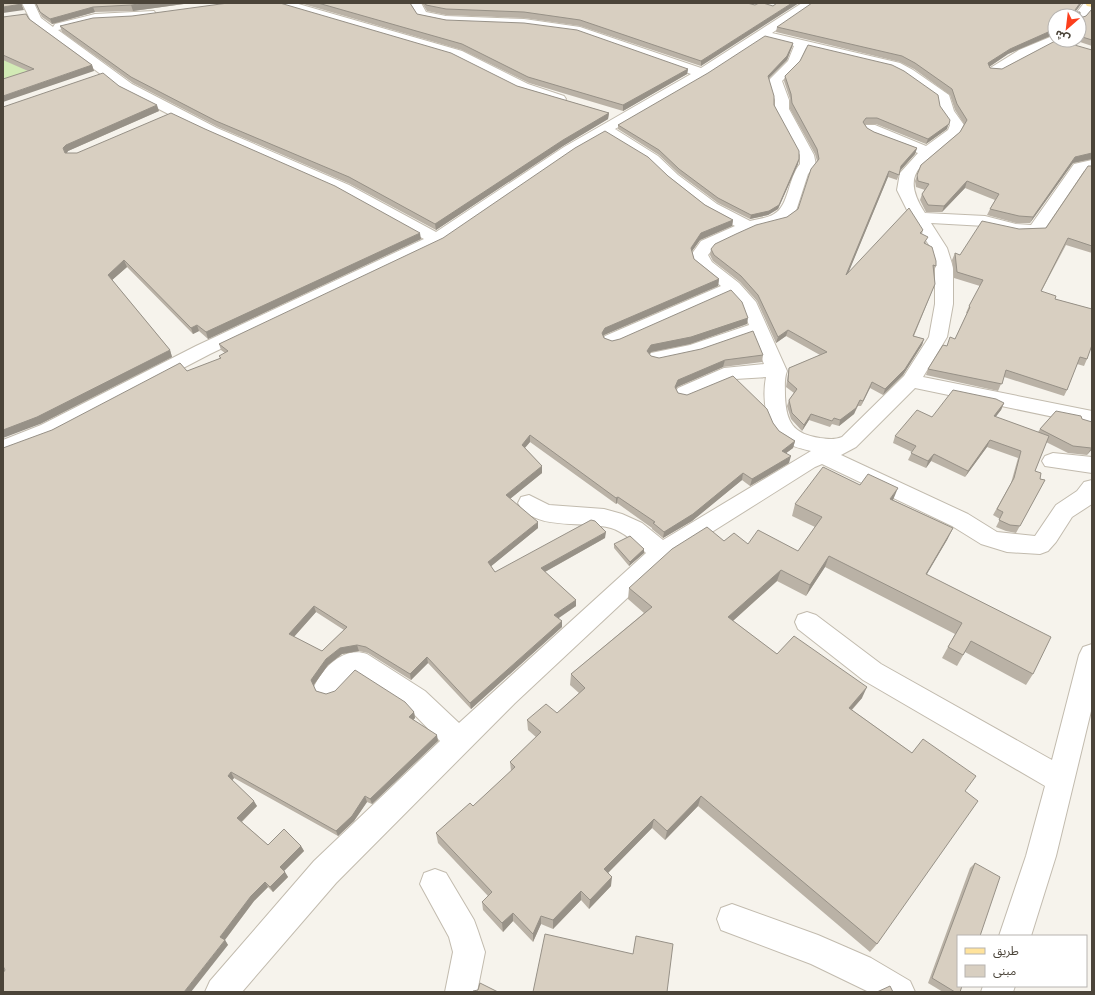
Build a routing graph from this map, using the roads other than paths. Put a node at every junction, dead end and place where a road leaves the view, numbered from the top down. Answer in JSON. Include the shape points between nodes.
{"nodes":[{"id":1,"x":282,"y":3,"type":"edge"},
{"id":2,"x":415,"y":3,"type":"edge"},
{"id":3,"x":810,"y":3,"type":"edge"},
{"id":4,"x":113,"y":6,"type":"edge"},
{"id":5,"x":27,"y":11,"type":"edge"},
{"id":6,"x":164,"y":12,"type":"edge"},
{"id":7,"x":95,"y":18,"type":"junction"},
{"id":8,"x":49,"y":30,"type":"junction"},
{"id":9,"x":762,"y":34,"type":"junction"},
{"id":10,"x":801,"y":44,"type":"junction"},
{"id":11,"x":1047,"y":46,"type":"edge"},
{"id":12,"x":994,"y":70,"type":"edge"},
{"id":13,"x":108,"y":72,"type":"junction"},
{"id":14,"x":702,"y":73,"type":"junction"},
{"id":15,"x":93,"y":77,"type":"edge"},
{"id":16,"x":573,"y":104,"type":"edge"},
{"id":17,"x":174,"y":111,"type":"junction"},
{"id":18,"x":160,"y":117,"type":"edge"},
{"id":19,"x":612,"y":120,"type":"junction"},
{"id":20,"x":870,"y":128,"type":"edge"},
{"id":21,"x":928,"y":152,"type":"junction"},
{"id":22,"x":1092,"y":165,"type":"edge"},
{"id":23,"x":919,"y":218,"type":"junction"},
{"id":24,"x":748,"y":226,"type":"junction"},
{"id":25,"x":437,"y":239,"type":"junction"},
{"id":26,"x":733,"y":287,"type":"junction"},
{"id":27,"x":759,"y":328,"type":"junction"},
{"id":28,"x":612,"y":340,"type":"edge"},
{"id":29,"x":658,"y":357,"type":"edge"},
{"id":30,"x":777,"y":371,"type":"junction"},
{"id":31,"x":911,"y":381,"type":"junction"},
{"id":32,"x":685,"y":393,"type":"edge"},
{"id":33,"x":1092,"y":418,"type":"edge"},
{"id":34,"x":3,"y":448,"type":"edge"},
{"id":35,"x":830,"y":451,"type":"junction"},
{"id":36,"x":1053,"y":460,"type":"dead end"},
{"id":37,"x":1092,"y":464,"type":"edge"},
{"id":38,"x":1092,"y":488,"type":"edge"},
{"id":39,"x":528,"y":503,"type":"dead end"},
{"id":40,"x":661,"y":553,"type":"junction"},
{"id":41,"x":807,"y":622,"type":"dead end"},
{"id":42,"x":1092,"y":655,"type":"edge"},
{"id":43,"x":326,"y":687,"type":"dead end"},
{"id":44,"x":459,"y":741,"type":"junction"},
{"id":45,"x":1060,"y":780,"type":"junction"},
{"id":46,"x":435,"y":884,"type":"dead end"},
{"id":47,"x":732,"y":919,"type":"dead end"},
{"id":48,"x":1015,"y":935,"type":"edge"},
{"id":49,"x":220,"y":992,"type":"edge"},
{"id":50,"x":462,"y":992,"type":"edge"},
{"id":51,"x":899,"y":992,"type":"edge"}],
"edges":[{"from":1,"to":16,"type":"street","via":[[457,54],[523,87]]},
{"from":2,"to":14,"type":"street","via":[[422,15],[432,18],[524,23],[580,31]]},
{"from":3,"to":9,"type":"street"},
{"from":4,"to":7,"type":"street"},
{"from":5,"to":8,"type":"street"},
{"from":6,"to":7,"type":"street"},
{"from":7,"to":8,"type":"street"},
{"from":8,"to":13,"type":"street"},
{"from":9,"to":10,"type":"street"},
{"from":9,"to":14,"type":"street"},
{"from":10,"to":21,"type":"street","via":[[900,68],[944,98],[947,111],[957,125],[954,132]]},
{"from":10,"to":24,"type":"street","via":[[790,67],[781,72],[775,80],[782,100],[782,109],[807,155],[808,164],[801,173],[786,215]]},
{"from":11,"to":12,"type":"street"},
{"from":13,"to":15,"type":"street"},
{"from":13,"to":17,"type":"street","via":[[127,87]]},
{"from":14,"to":19,"type":"street"},
{"from":17,"to":18,"type":"street"},
{"from":17,"to":25,"type":"street","via":[[212,131],[343,188]]},
{"from":19,"to":24,"type":"street","via":[[673,178],[711,207]]},
{"from":19,"to":25,"type":"street"},
{"from":20,"to":21,"type":"street"},
{"from":21,"to":23,"type":"street","via":[[908,173],[905,182],[908,197]]},
{"from":22,"to":23,"type":"street","via":[[1079,167],[1036,230],[1016,229],[985,221]]},
{"from":23,"to":31,"type":"street","via":[[942,257],[944,304],[938,337]]},
{"from":24,"to":26,"type":"street","via":[[713,242],[699,255],[706,266]]},
{"from":25,"to":34,"type":"street","via":[[203,350],[48,430]]},
{"from":26,"to":27,"type":"street","via":[[750,306]]},
{"from":26,"to":28,"type":"street"},
{"from":27,"to":29,"type":"street","via":[[693,350]]},
{"from":27,"to":30,"type":"street"},
{"from":30,"to":32,"type":"street","via":[[731,373]]},
{"from":30,"to":35,"type":"street","via":[[774,379],[776,408],[784,432],[804,443]]},
{"from":31,"to":33,"type":"street"},
{"from":31,"to":35,"type":"street","via":[[849,442]]},
{"from":35,"to":38,"type":"street","via":[[960,520],[975,532],[1008,544],[1040,545],[1050,536],[1064,511],[1087,498]]},
{"from":35,"to":40,"type":"street","via":[[807,462]]},
{"from":36,"to":37,"type":"street"},
{"from":39,"to":40,"type":"street","via":[[541,511],[594,516],[630,526]]},
{"from":40,"to":44,"type":"street"},
{"from":41,"to":45,"type":"street","via":[[872,672]]},
{"from":42,"to":45,"type":"street"},
{"from":43,"to":44,"type":"street","via":[[350,663],[358,662],[416,699]]},
{"from":44,"to":49,"type":"street","via":[[325,872]]},
{"from":45,"to":48,"type":"street","via":[[1041,856]]},
{"from":46,"to":50,"type":"street","via":[[464,930],[469,952]]},
{"from":47,"to":51,"type":"street","via":[[812,948],[863,971]]}]}
